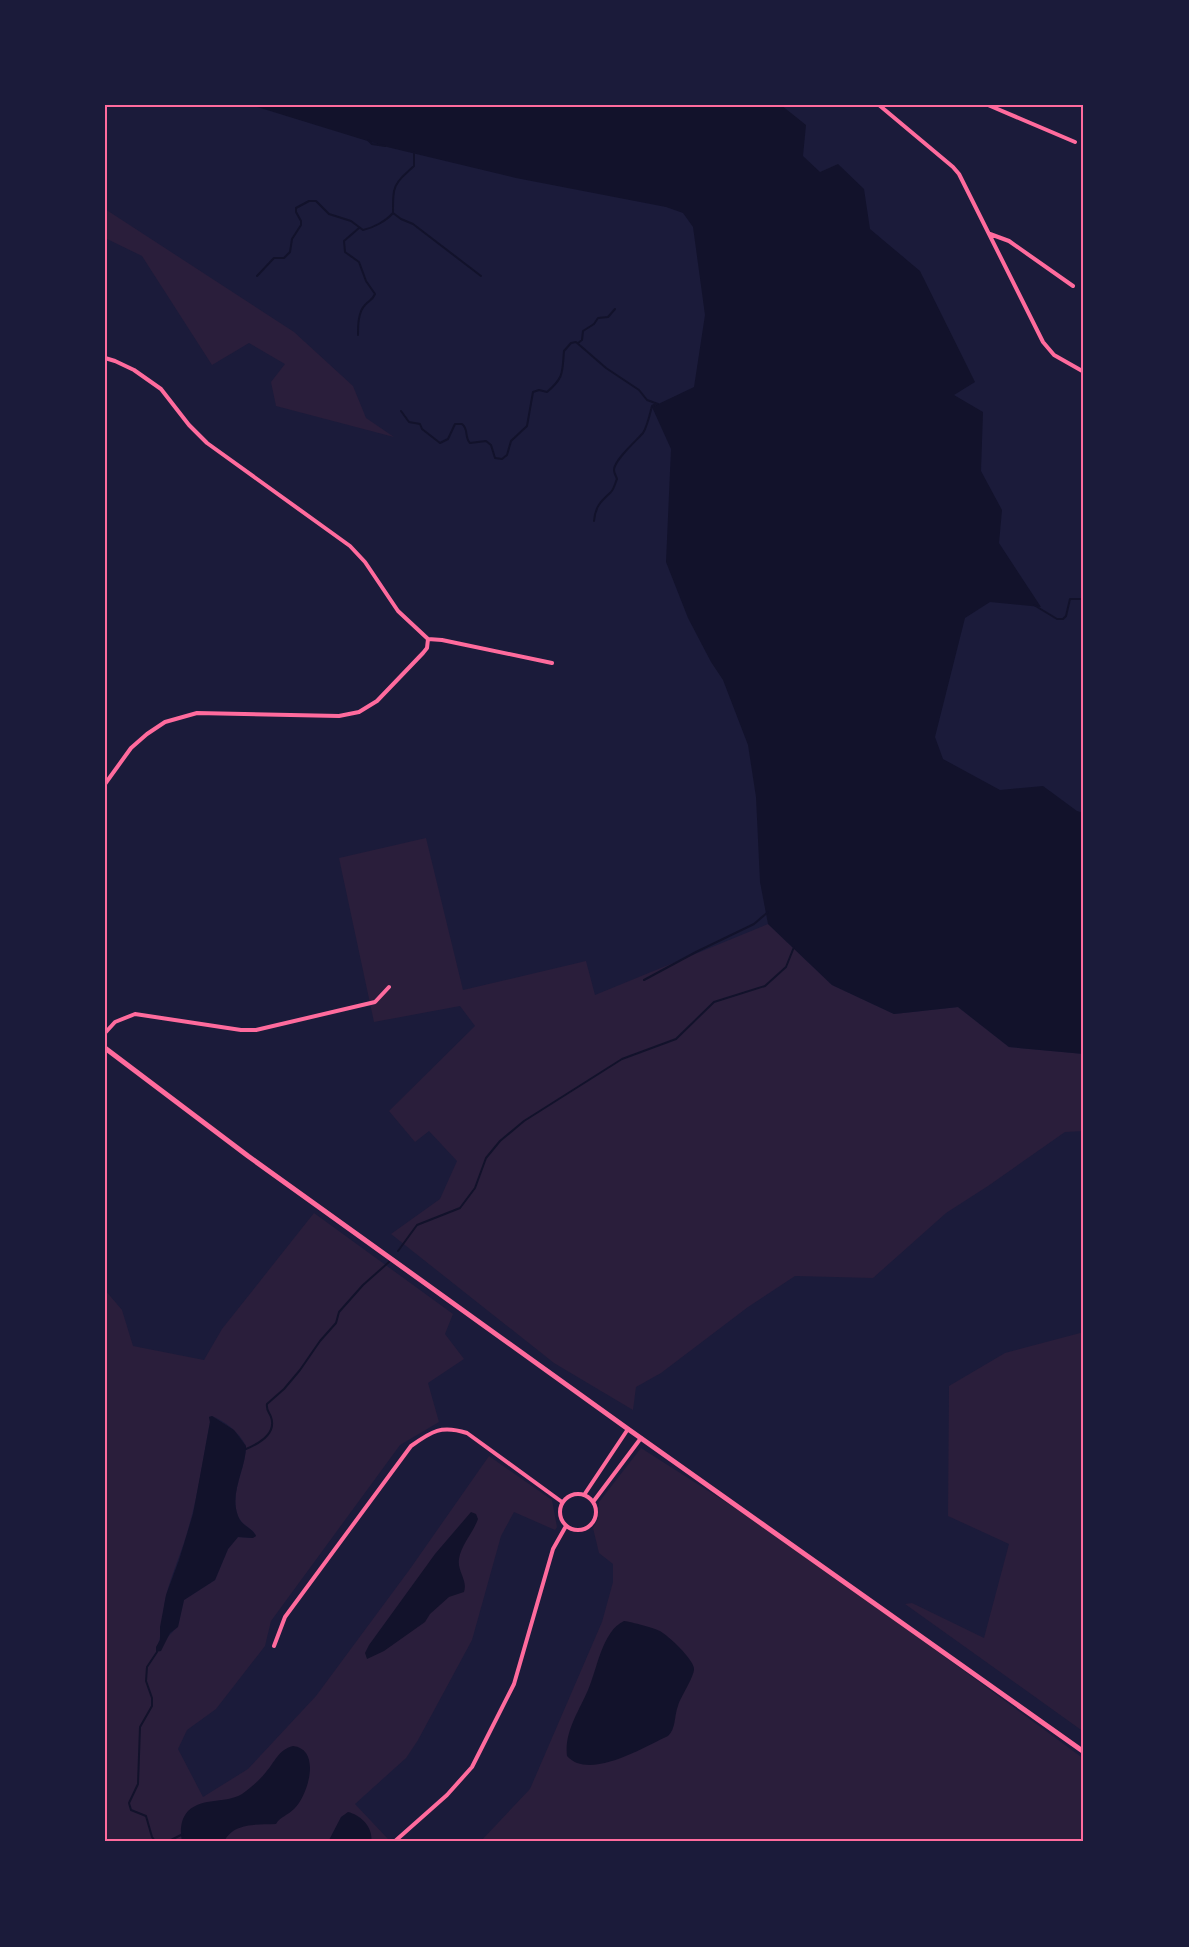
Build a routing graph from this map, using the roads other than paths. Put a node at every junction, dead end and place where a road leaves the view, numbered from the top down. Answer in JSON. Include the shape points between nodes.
{"nodes":[{"id":1,"x":879,"y":105,"type":"edge"},
{"id":2,"x":988,"y":105,"type":"edge"},
{"id":3,"x":1075,"y":142,"type":"dead end"},
{"id":4,"x":990,"y":234,"type":"junction"},
{"id":5,"x":1073,"y":286,"type":"dead end"},
{"id":6,"x":105,"y":358,"type":"edge"},
{"id":7,"x":1084,"y":372,"type":"edge"},
{"id":8,"x":428,"y":639,"type":"junction"},
{"id":9,"x":552,"y":663,"type":"dead end"},
{"id":10,"x":105,"y":784,"type":"edge"},
{"id":11,"x":389,"y":987,"type":"dead end"},
{"id":12,"x":105,"y":1033,"type":"edge"},
{"id":13,"x":105,"y":1048,"type":"edge"},
{"id":14,"x":628,"y":1429,"type":"junction"},
{"id":15,"x":641,"y":1438,"type":"junction"},
{"id":16,"x":584,"y":1495,"type":"junction"},
{"id":17,"x":562,"y":1502,"type":"junction"},
{"id":18,"x":593,"y":1502,"type":"junction"},
{"id":19,"x":566,"y":1526,"type":"junction"},
{"id":20,"x":274,"y":1646,"type":"dead end"},
{"id":21,"x":1084,"y":1752,"type":"edge"},
{"id":22,"x":394,"y":1842,"type":"edge"}],
"edges":[{"from":1,"to":4,"type":"street","via":[[953,167],[965,182]]},
{"from":2,"to":3,"type":"street"},
{"from":4,"to":5,"type":"street","via":[[1009,241]]},
{"from":4,"to":7,"type":"street","via":[[1045,346]]},
{"from":6,"to":8,"type":"street","via":[[134,370],[161,389],[207,443],[350,546],[398,611]]},
{"from":8,"to":9,"type":"street"},
{"from":8,"to":10,"type":"street","via":[[427,648],[416,661],[377,701],[359,712],[339,716],[196,713],[165,723],[147,734],[131,748]]},
{"from":11,"to":12,"type":"street","via":[[375,1002],[256,1030],[135,1014],[115,1022]]},
{"from":13,"to":14,"type":"main road"},
{"from":14,"to":15,"type":"main road"},
{"from":14,"to":16,"type":"street"},
{"from":15,"to":18,"type":"street"},
{"from":15,"to":21,"type":"main road"},
{"from":16,"to":17,"type":"street","via":[[570,1495]]},
{"from":16,"to":18,"type":"street"},
{"from":17,"to":19,"type":"street","via":[[560,1514]]},
{"from":17,"to":20,"type":"street","via":[[467,1433],[454,1429],[431,1432],[411,1446],[292,1607]]},
{"from":18,"to":19,"type":"street","via":[[596,1514],[590,1525],[579,1530]]},
{"from":19,"to":22,"type":"street","via":[[553,1549],[514,1684],[472,1767]]}]}
